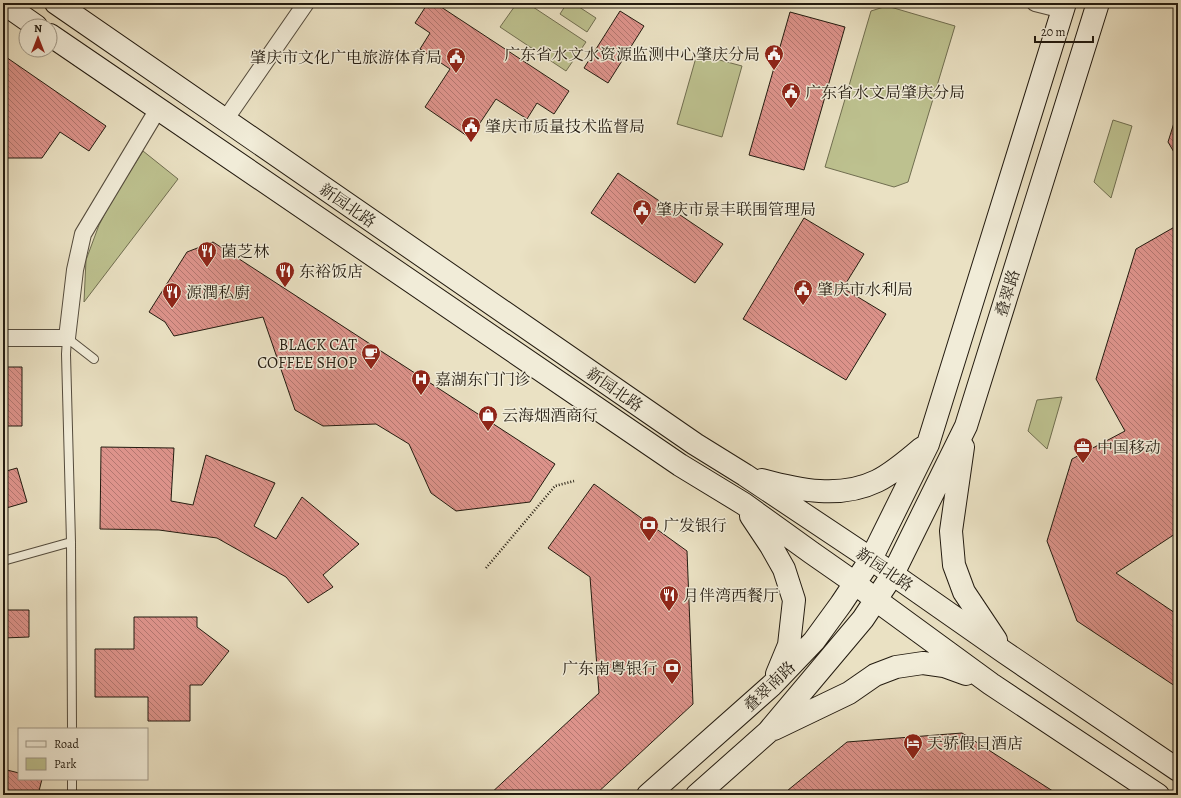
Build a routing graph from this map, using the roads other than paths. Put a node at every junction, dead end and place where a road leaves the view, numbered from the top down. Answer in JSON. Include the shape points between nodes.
{"nodes":[{"id":1,"x":3,"y":3,"type":"edge"},
{"id":2,"x":56,"y":3,"type":"edge"},
{"id":3,"x":306,"y":3,"type":"edge"},
{"id":4,"x":1035,"y":3,"type":"edge"},
{"id":5,"x":1098,"y":3,"type":"edge"},
{"id":6,"x":1064,"y":6,"type":"edge"},
{"id":7,"x":25,"y":18,"type":"edge"},
{"id":8,"x":58,"y":40,"type":"edge"},
{"id":9,"x":158,"y":109,"type":"junction"},
{"id":10,"x":225,"y":120,"type":"junction"},
{"id":11,"x":3,"y":338,"type":"edge"},
{"id":12,"x":67,"y":338,"type":"junction"},
{"id":13,"x":956,"y":355,"type":"junction"},
{"id":14,"x":94,"y":359,"type":"dead end"},
{"id":15,"x":984,"y":364,"type":"junction"},
{"id":16,"x":966,"y":426,"type":"junction"},
{"id":17,"x":695,"y":444,"type":"junction"},
{"id":18,"x":928,"y":444,"type":"junction"},
{"id":19,"x":680,"y":465,"type":"junction"},
{"id":20,"x":745,"y":475,"type":"junction"},
{"id":21,"x":744,"y":504,"type":"junction"},
{"id":22,"x":71,"y":542,"type":"junction"},
{"id":23,"x":871,"y":559,"type":"junction"},
{"id":24,"x":3,"y":561,"type":"edge"},
{"id":25,"x":893,"y":574,"type":"junction"},
{"id":26,"x":855,"y":583,"type":"junction"},
{"id":27,"x":876,"y":600,"type":"junction"},
{"id":28,"x":1004,"y":652,"type":"junction"},
{"id":29,"x":991,"y":684,"type":"junction"},
{"id":30,"x":772,"y":686,"type":"junction"},
{"id":31,"x":1060,"y":690,"type":"junction"},
{"id":32,"x":746,"y":708,"type":"junction"},
{"id":33,"x":1041,"y":717,"type":"junction"},
{"id":34,"x":72,"y":728,"type":"edge"},
{"id":35,"x":768,"y":732,"type":"junction"},
{"id":36,"x":1178,"y":770,"type":"edge"},
{"id":37,"x":72,"y":780,"type":"edge"},
{"id":38,"x":72,"y":795,"type":"edge"},
{"id":39,"x":648,"y":795,"type":"edge"},
{"id":40,"x":697,"y":795,"type":"edge"},
{"id":41,"x":1158,"y":795,"type":"edge"}],
"edges":[{"from":1,"to":7,"type":"main road"},
{"from":2,"to":10,"type":"main road","name":"新园北路"},
{"from":3,"to":10,"type":"street"},
{"from":4,"to":6,"type":"street"},
{"from":5,"to":15,"type":"main road","name":"叠翠路"},
{"from":6,"to":13,"type":"main road","name":"叠翠路"},
{"from":8,"to":9,"type":"main road","name":"新园北路"},
{"from":9,"to":12,"type":"street","via":[[84,234],[74,270]]},
{"from":9,"to":19,"type":"main road","name":"新园北路"},
{"from":10,"to":17,"type":"main road","name":"新园北路"},
{"from":11,"to":12,"type":"street"},
{"from":12,"to":14,"type":"lane"},
{"from":12,"to":22,"type":"lane"},
{"from":13,"to":15,"type":"main road"},
{"from":13,"to":18,"type":"main road","name":"叠翠路"},
{"from":15,"to":16,"type":"main road","name":"叠翠路"},
{"from":16,"to":25,"type":"main road","name":"叠翠路"},
{"from":16,"to":28,"type":"main road","via":[[950,530],[954,565],[964,592]]},
{"from":17,"to":19,"type":"main road"},
{"from":17,"to":20,"type":"main road","name":"新园北路"},
{"from":18,"to":20,"type":"main road","via":[[883,478],[856,488],[833,492],[812,491]]},
{"from":18,"to":23,"type":"main road","name":"叠翠路"},
{"from":19,"to":21,"type":"main road","name":"新园北路"},
{"from":20,"to":23,"type":"main road","name":"新园北路"},
{"from":21,"to":26,"type":"main road","name":"新园北路"},
{"from":21,"to":30,"type":"main road","via":[[784,569],[794,600],[789,645]]},
{"from":22,"to":24,"type":"lane"},
{"from":22,"to":34,"type":"lane"},
{"from":23,"to":25,"type":"main road","name":"新园北路"},
{"from":23,"to":26,"type":"main road","name":"叠翠南路"},
{"from":25,"to":27,"type":"main road","name":"叠翠南路"},
{"from":25,"to":28,"type":"main road","name":"新园北路"},
{"from":26,"to":27,"type":"main road","name":"新园北路"},
{"from":26,"to":30,"type":"main road","name":"叠翠南路","via":[[814,641]]},
{"from":27,"to":29,"type":"main road","name":"新园北路"},
{"from":27,"to":35,"type":"main road","name":"叠翠南路"},
{"from":28,"to":31,"type":"main road","name":"新园北路"},
{"from":29,"to":33,"type":"main road","name":"新园北路"},
{"from":29,"to":35,"type":"main road","via":[[944,666],[923,663],[896,667]]},
{"from":30,"to":32,"type":"main road","name":"叠翠南路"},
{"from":31,"to":33,"type":"main road"},
{"from":31,"to":36,"type":"main road","name":"新园北路"},
{"from":32,"to":35,"type":"main road"},
{"from":32,"to":39,"type":"main road","name":"叠翠南路"},
{"from":33,"to":41,"type":"main road","name":"新园北路"},
{"from":35,"to":40,"type":"main road","name":"叠翠南路"},
{"from":37,"to":38,"type":"lane"}]}
